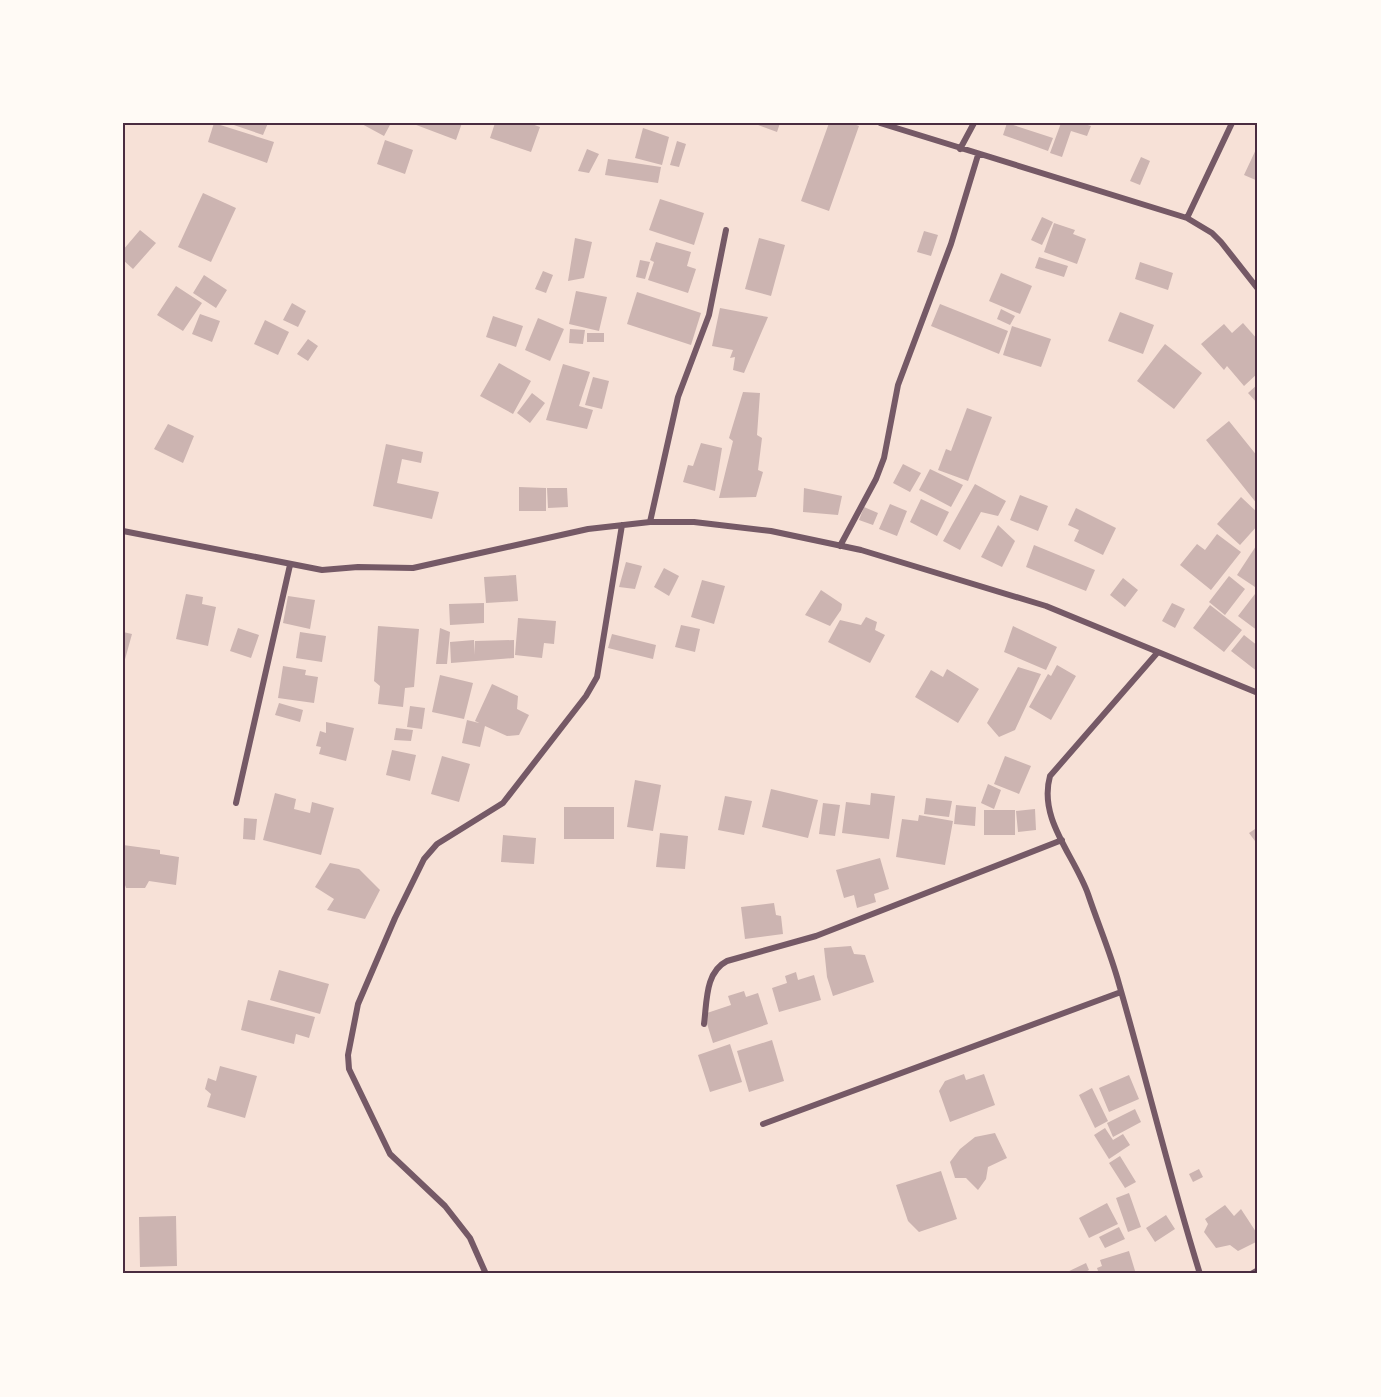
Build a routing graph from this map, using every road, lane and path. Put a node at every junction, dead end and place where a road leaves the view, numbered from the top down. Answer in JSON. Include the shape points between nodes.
{"nodes":[{"id":1,"x":880,"y":123,"type":"edge"},
{"id":2,"x":974,"y":123,"type":"edge"},
{"id":3,"x":1232,"y":123,"type":"edge"},
{"id":4,"x":960,"y":149,"type":"junction"},
{"id":5,"x":978,"y":155,"type":"junction"},
{"id":6,"x":1187,"y":218,"type":"junction"},
{"id":7,"x":726,"y":230,"type":"dead end"},
{"id":8,"x":1258,"y":289,"type":"edge"},
{"id":9,"x":650,"y":522,"type":"junction"},
{"id":10,"x":622,"y":525,"type":"junction"},
{"id":11,"x":123,"y":531,"type":"edge"},
{"id":12,"x":840,"y":546,"type":"junction"},
{"id":13,"x":290,"y":565,"type":"junction"},
{"id":14,"x":1158,"y":652,"type":"junction"},
{"id":15,"x":1258,"y":693,"type":"edge"},
{"id":16,"x":236,"y":802,"type":"dead end"},
{"id":17,"x":1062,"y":840,"type":"junction"},
{"id":18,"x":1121,"y":992,"type":"junction"},
{"id":19,"x":704,"y":1024,"type":"dead end"},
{"id":20,"x":763,"y":1124,"type":"dead end"},
{"id":21,"x":1258,"y":1270,"type":"edge"},
{"id":22,"x":486,"y":1274,"type":"edge"},
{"id":23,"x":1200,"y":1274,"type":"edge"},
{"id":24,"x":1251,"y":1274,"type":"edge"}],
"edges":[{"from":1,"to":4,"type":"street"},
{"from":2,"to":4,"type":"street"},
{"from":3,"to":6,"type":"street"},
{"from":4,"to":5,"type":"street"},
{"from":5,"to":6,"type":"street"},
{"from":5,"to":12,"type":"street","via":[[951,244],[898,385],[884,458]]},
{"from":6,"to":8,"type":"street","via":[[1212,232]]},
{"from":7,"to":9,"type":"street","via":[[710,315],[678,397]]},
{"from":9,"to":10,"type":"street"},
{"from":9,"to":12,"type":"street","via":[[694,522],[771,531]]},
{"from":10,"to":13,"type":"street","via":[[413,568],[322,570]]},
{"from":10,"to":22,"type":"street","via":[[597,677],[503,803],[437,844],[424,859],[358,1004],[348,1055],[348,1070],[390,1154],[445,1206],[470,1238]]},
{"from":11,"to":13,"type":"street"},
{"from":12,"to":14,"type":"street","via":[[1046,606]]},
{"from":13,"to":16,"type":"street"},
{"from":14,"to":15,"type":"street"},
{"from":14,"to":17,"type":"street","via":[[1050,776],[1047,798]]},
{"from":17,"to":18,"type":"street","via":[[1082,876]]},
{"from":17,"to":19,"type":"street","via":[[816,936],[720,964],[711,977]]},
{"from":18,"to":20,"type":"street"},
{"from":18,"to":23,"type":"street","via":[[1173,1190]]},
{"from":21,"to":24,"type":"street"}]}
